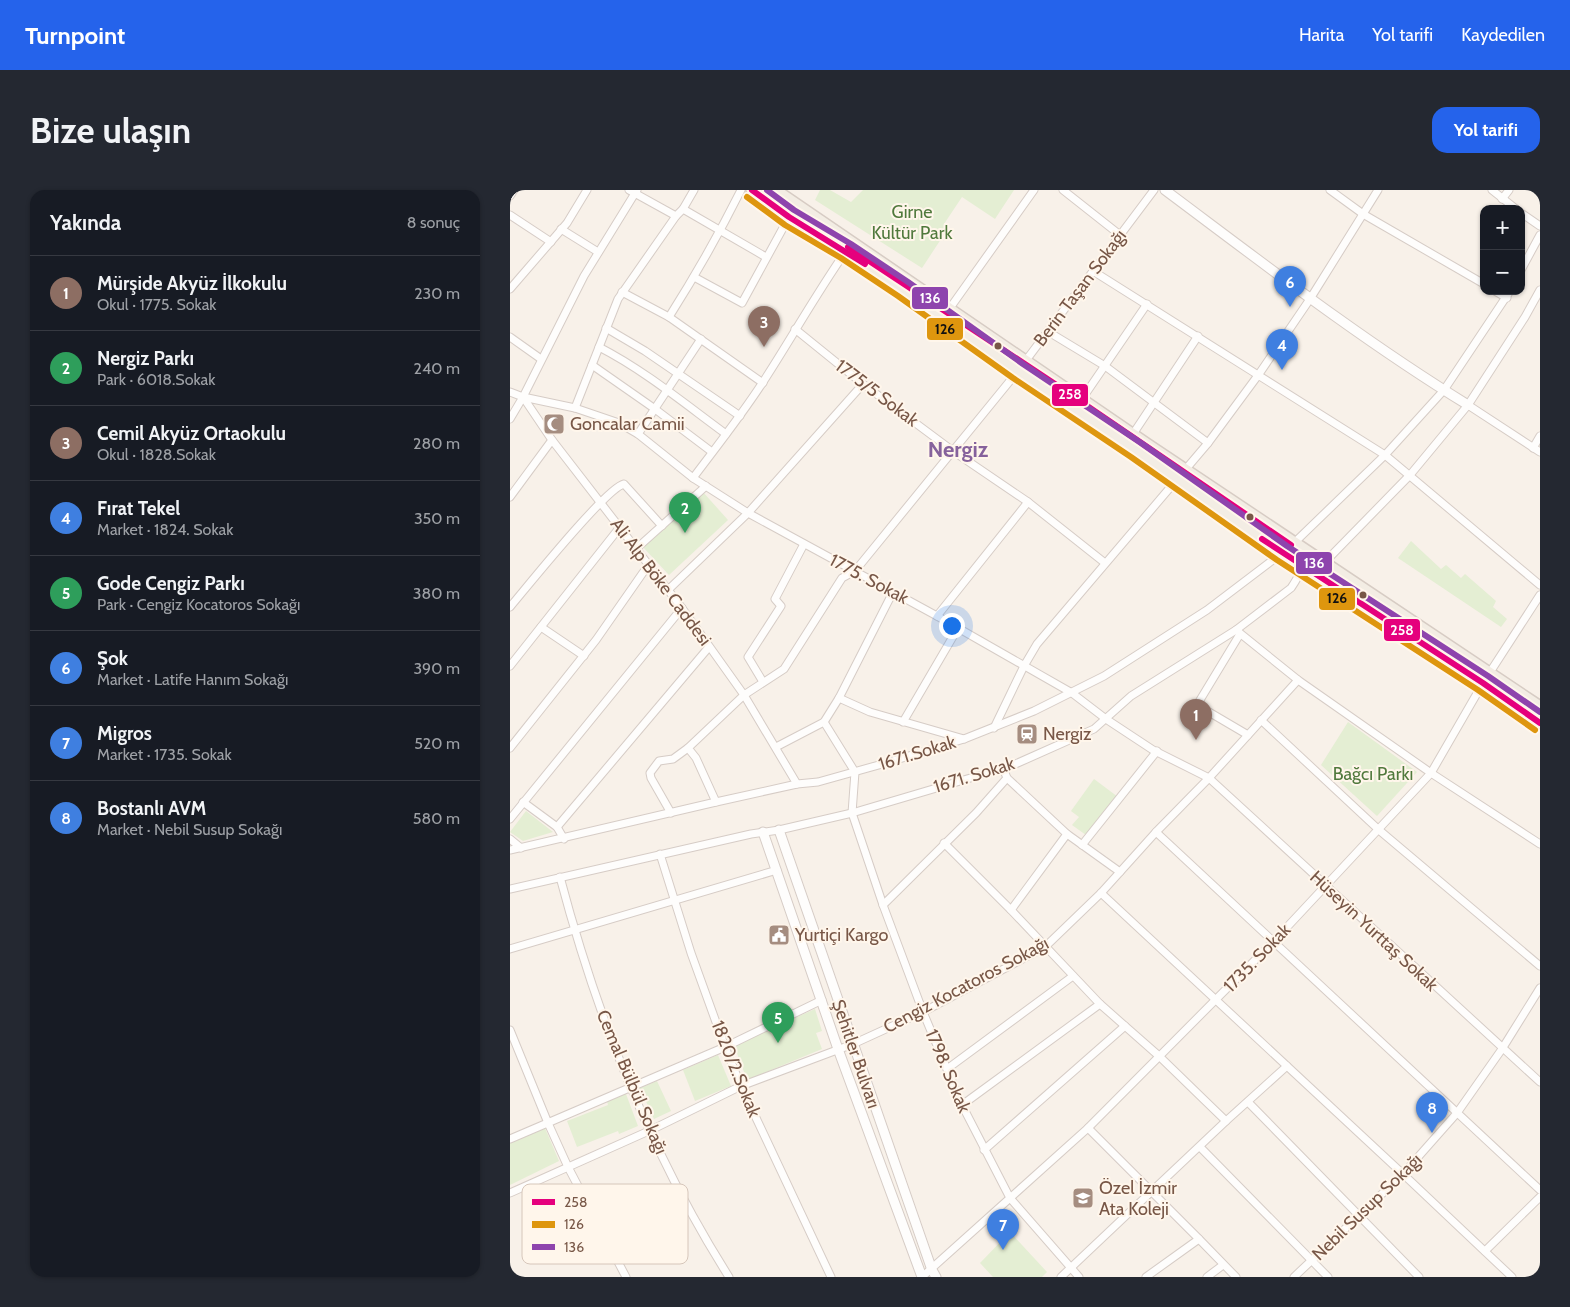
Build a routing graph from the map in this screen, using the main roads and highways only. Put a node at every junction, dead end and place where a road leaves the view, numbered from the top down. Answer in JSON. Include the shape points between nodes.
{"nodes":[{"id":1,"x":778,"y":191,"type":"edge"},
{"id":2,"x":757,"y":193,"type":"edge"},
{"id":3,"x":1486,"y":678,"type":"junction"},
{"id":4,"x":1540,"y":707,"type":"edge"},
{"id":5,"x":1540,"y":723,"type":"edge"}],
"edges":[{"from":1,"to":2,"type":"main road"},
{"from":1,"to":3,"type":"main road","via":[[1324,563]]},
{"from":2,"to":3,"type":"main road","via":[[789,217],[846,250],[1282,553]]},
{"from":3,"to":4,"type":"main road"},
{"from":3,"to":5,"type":"main road"}]}
